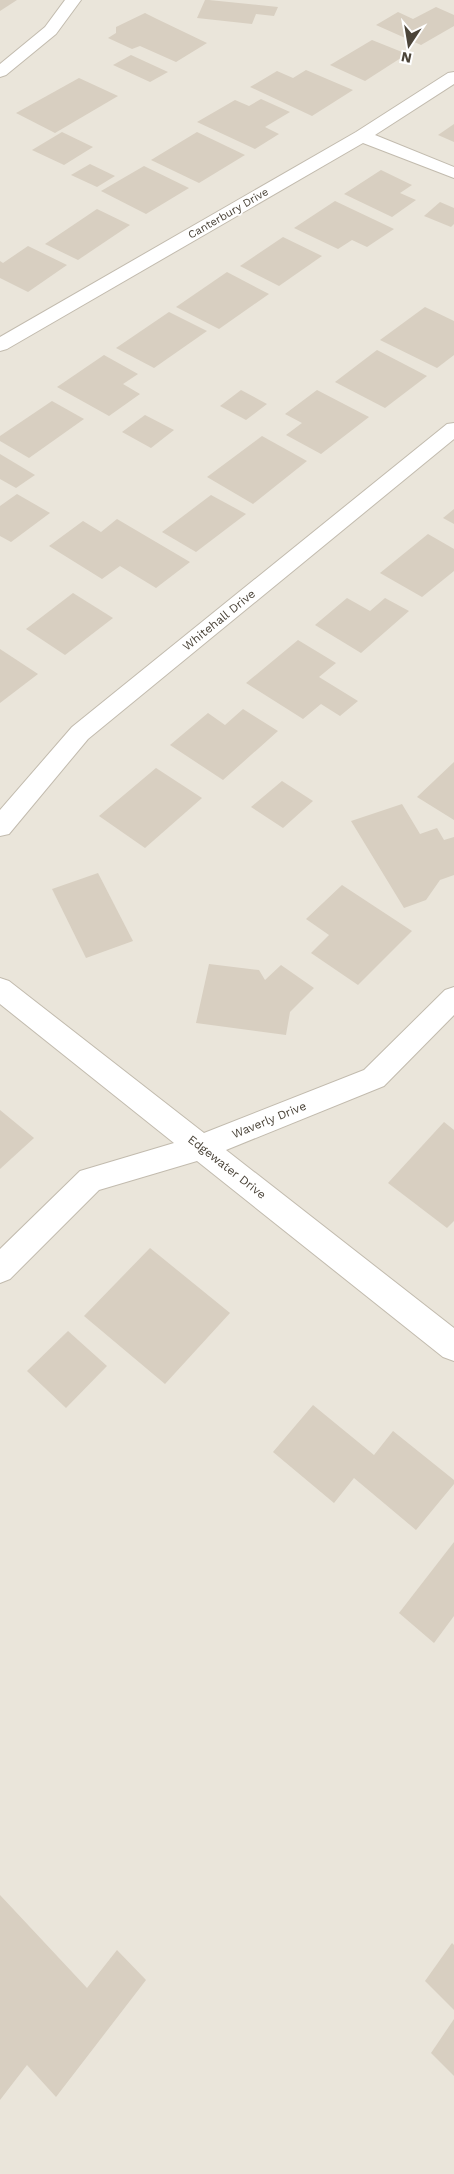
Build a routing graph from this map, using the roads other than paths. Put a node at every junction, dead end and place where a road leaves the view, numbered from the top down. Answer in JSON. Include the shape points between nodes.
{"nodes":[{"id":1,"x":73,"y":0,"type":"edge"},
{"id":2,"x":0,"y":72,"type":"edge"},
{"id":3,"x":454,"y":77,"type":"edge"},
{"id":4,"x":362,"y":136,"type":"junction"},
{"id":5,"x":454,"y":173,"type":"edge"},
{"id":6,"x":2,"y":340,"type":"edge"},
{"id":7,"x":454,"y":429,"type":"edge"},
{"id":8,"x":0,"y":827,"type":"edge"},
{"id":9,"x":0,"y":989,"type":"edge"},
{"id":10,"x":454,"y":998,"type":"edge"},
{"id":11,"x":202,"y":1147,"type":"junction"},
{"id":12,"x":0,"y":1269,"type":"edge"},
{"id":13,"x":454,"y":1347,"type":"edge"}],
"edges":[{"from":1,"to":2,"type":"street","via":[[65,16]]},
{"from":3,"to":4,"type":"street","name":"Canterbury Drive"},
{"from":4,"to":5,"type":"street"},
{"from":4,"to":6,"type":"street","name":"Canterbury Drive"},
{"from":7,"to":8,"type":"street","name":"Whitehall Drive","via":[[80,733]]},
{"from":9,"to":11,"type":"street","name":"Edgewater Drive"},
{"from":10,"to":11,"type":"street","name":"Waverly Drive","via":[[374,1078]]},
{"from":11,"to":12,"type":"street","name":"Waverly Drive","via":[[90,1180]]},
{"from":11,"to":13,"type":"street","name":"Edgewater Drive"}]}
